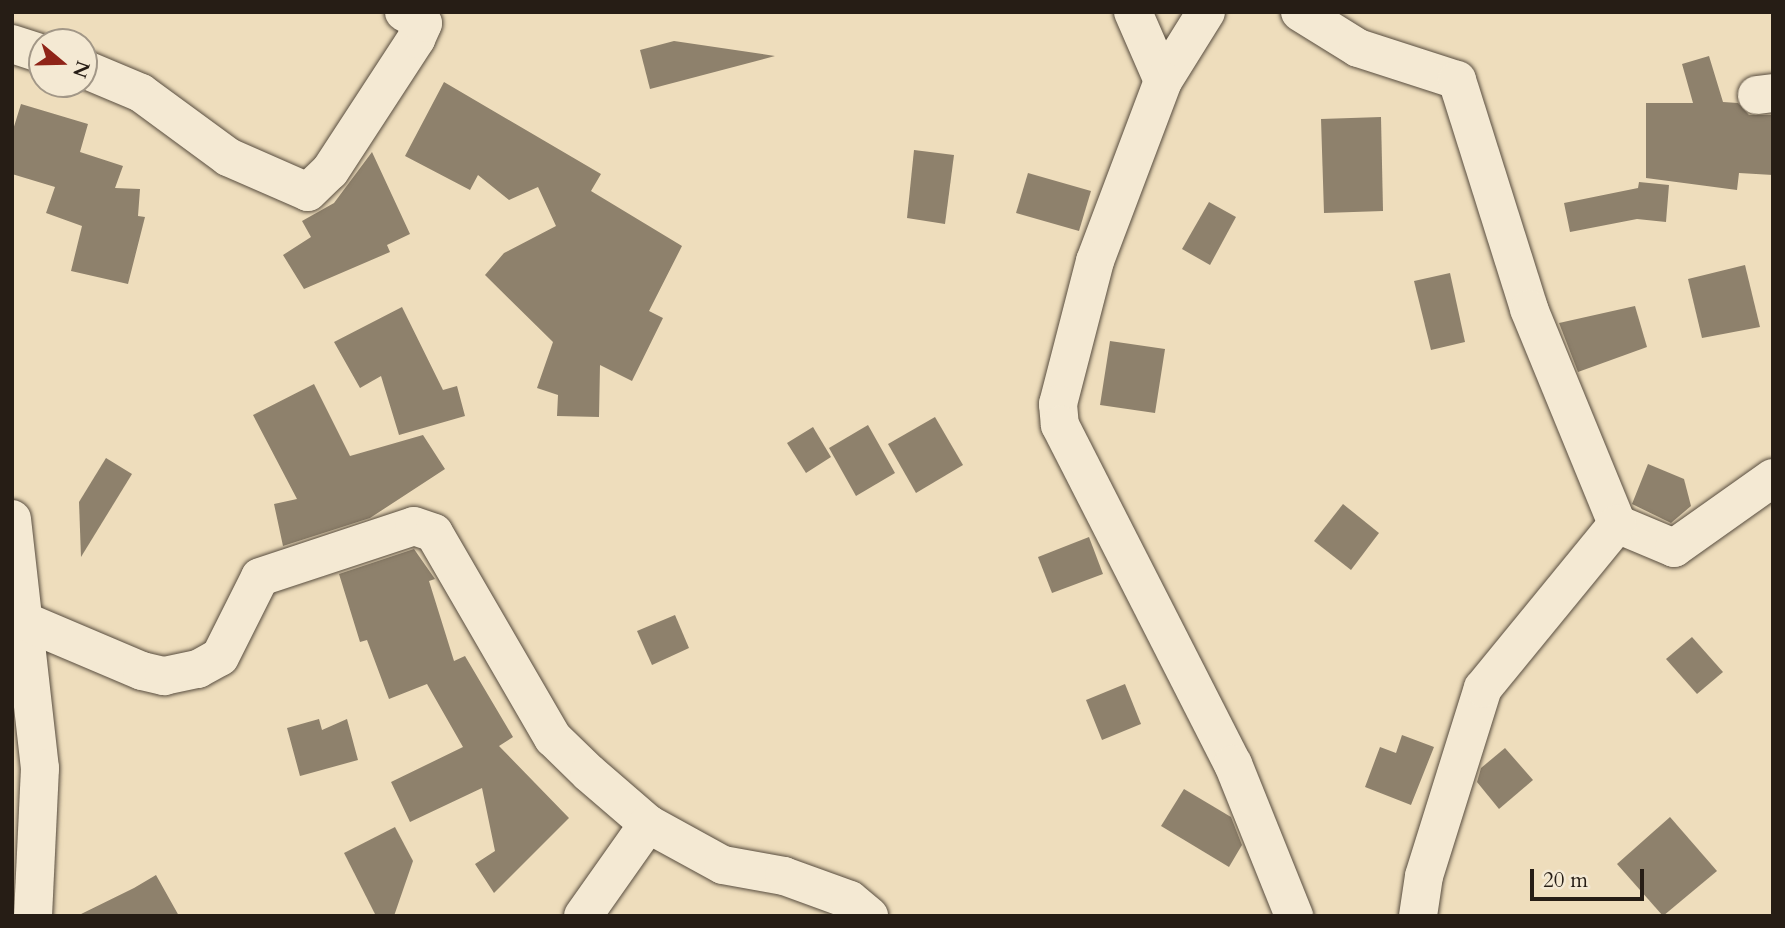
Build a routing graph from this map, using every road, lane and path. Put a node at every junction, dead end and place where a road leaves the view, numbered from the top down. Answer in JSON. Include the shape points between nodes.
{"nodes":[{"id":1,"x":404,"y":12,"type":"edge"},
{"id":2,"x":1133,"y":12,"type":"edge"},
{"id":3,"x":1206,"y":12,"type":"edge"},
{"id":4,"x":1300,"y":12,"type":"edge"},
{"id":5,"x":98,"y":75,"type":"edge"},
{"id":6,"x":1163,"y":81,"type":"junction"},
{"id":7,"x":1773,"y":478,"type":"edge"},
{"id":8,"x":12,"y":519,"type":"edge"},
{"id":9,"x":1618,"y":524,"type":"junction"},
{"id":10,"x":24,"y":621,"type":"junction"},
{"id":11,"x":648,"y":824,"type":"junction"},
{"id":12,"x":33,"y":916,"type":"edge"},
{"id":13,"x":583,"y":916,"type":"edge"},
{"id":14,"x":869,"y":916,"type":"edge"},
{"id":15,"x":1294,"y":916,"type":"edge"},
{"id":16,"x":1418,"y":916,"type":"edge"}],
"edges":[{"from":1,"to":5,"type":"street","via":[[423,23],[416,39],[330,171],[308,192],[228,156],[141,93]]},
{"from":2,"to":6,"type":"street"},
{"from":3,"to":6,"type":"street"},
{"from":4,"to":9,"type":"street","via":[[1357,48],[1457,80],[1529,309]]},
{"from":6,"to":15,"type":"street","via":[[1096,261],[1063,377],[1060,425],[1233,764]]},
{"from":7,"to":9,"type":"street","via":[[1674,548]]},
{"from":8,"to":10,"type":"street"},
{"from":9,"to":16,"type":"street","via":[[1483,688],[1424,876]]},
{"from":10,"to":11,"type":"street","via":[[142,671],[164,676],[198,669],[220,657],[260,577],[414,526],[440,543],[553,738]]},
{"from":10,"to":12,"type":"street","via":[[40,768]]},
{"from":11,"to":13,"type":"street"},
{"from":11,"to":14,"type":"street","via":[[723,865],[784,876],[850,900]]}]}
